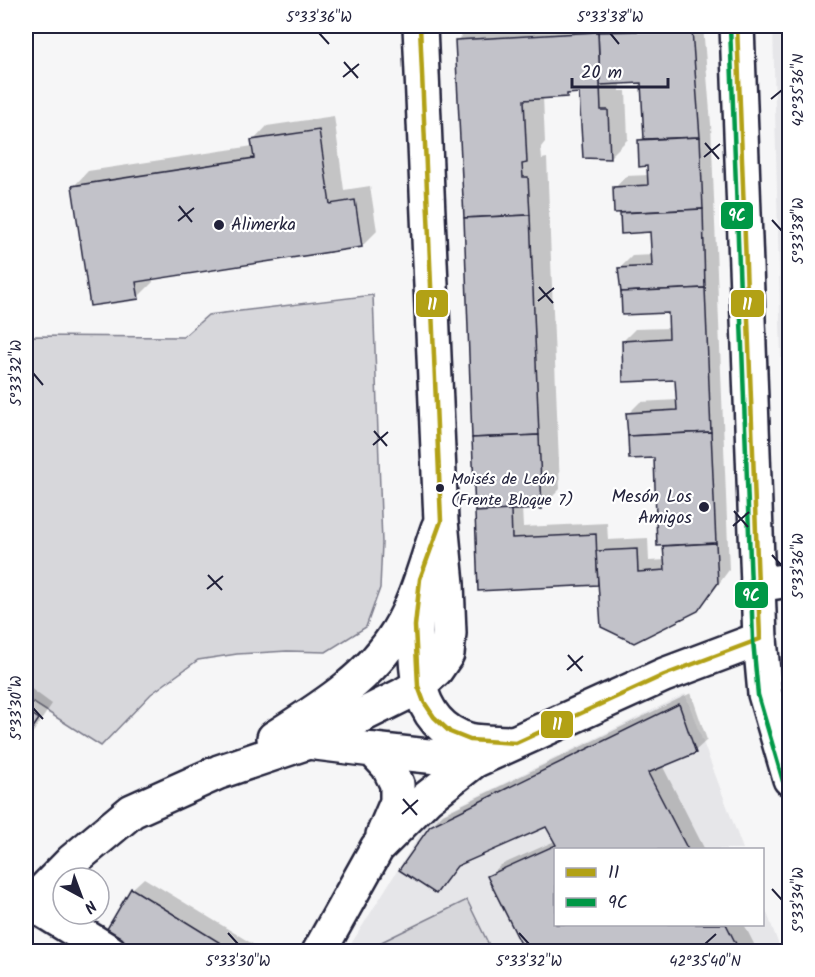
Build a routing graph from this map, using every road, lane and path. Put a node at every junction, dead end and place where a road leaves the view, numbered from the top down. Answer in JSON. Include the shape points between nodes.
{"nodes":[{"id":1,"x":420,"y":26,"type":"edge"},
{"id":2,"x":736,"y":26,"type":"edge"},
{"id":3,"x":441,"y":521,"type":"junction"},
{"id":4,"x":420,"y":579,"type":"junction"},
{"id":5,"x":789,"y":580,"type":"edge"},
{"id":6,"x":756,"y":585,"type":"junction"},
{"id":7,"x":760,"y":639,"type":"junction"},
{"id":8,"x":418,"y":686,"type":"junction"},
{"id":9,"x":308,"y":742,"type":"junction"},
{"id":10,"x":516,"y":743,"type":"junction"},
{"id":11,"x":374,"y":750,"type":"junction"},
{"id":12,"x":474,"y":761,"type":"junction"},
{"id":13,"x":219,"y":772,"type":"junction"},
{"id":14,"x":789,"y":779,"type":"edge"},
{"id":15,"x":377,"y":848,"type":"junction"},
{"id":16,"x":28,"y":905,"type":"edge"},
{"id":17,"x":110,"y":951,"type":"edge"},
{"id":18,"x":319,"y":951,"type":"edge"}],
"edges":[{"from":1,"to":3,"type":"street"},
{"from":2,"to":6,"type":"street"},
{"from":3,"to":4,"type":"street"},
{"from":3,"to":8,"type":"street","via":[[447,584],[447,654]]},
{"from":4,"to":8,"type":"street","via":[[415,626]]},
{"from":4,"to":13,"type":"street","via":[[398,630],[353,684]]},
{"from":5,"to":6,"type":"street"},
{"from":6,"to":7,"type":"street"},
{"from":7,"to":10,"type":"street","via":[[664,675]]},
{"from":7,"to":14,"type":"street","via":[[765,694]]},
{"from":8,"to":9,"type":"street"},
{"from":8,"to":10,"type":"street","via":[[434,717],[450,732],[470,740]]},
{"from":9,"to":11,"type":"street"},
{"from":9,"to":13,"type":"street"},
{"from":10,"to":12,"type":"street"},
{"from":11,"to":12,"type":"street"},
{"from":11,"to":15,"type":"street","via":[[397,783],[397,802]]},
{"from":12,"to":15,"type":"street","via":[[427,798]]},
{"from":13,"to":16,"type":"street","via":[[132,811],[72,861]]},
{"from":15,"to":18,"type":"street"},
{"from":16,"to":17,"type":"street"}]}
